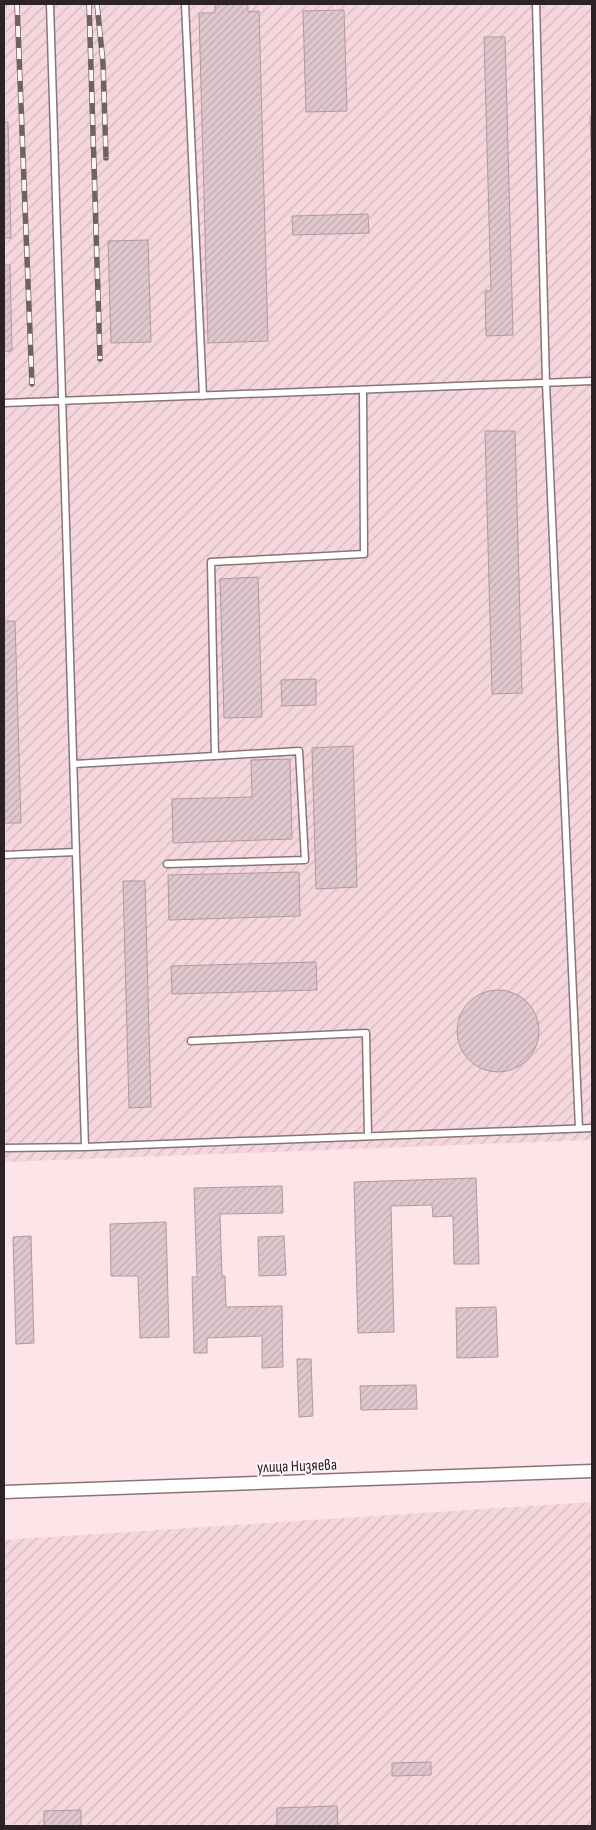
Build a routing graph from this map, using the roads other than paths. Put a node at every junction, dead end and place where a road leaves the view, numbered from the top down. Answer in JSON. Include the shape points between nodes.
{"nodes":[{"id":1,"x":50,"y":4,"type":"edge"},
{"id":2,"x":185,"y":4,"type":"edge"},
{"id":3,"x":536,"y":4,"type":"edge"},
{"id":4,"x":592,"y":381,"type":"edge"},
{"id":5,"x":546,"y":383,"type":"junction"},
{"id":6,"x":362,"y":390,"type":"junction"},
{"id":7,"x":203,"y":396,"type":"junction"},
{"id":8,"x":64,"y":401,"type":"junction"},
{"id":9,"x":4,"y":403,"type":"edge"},
{"id":10,"x":215,"y":756,"type":"junction"},
{"id":11,"x":74,"y":764,"type":"junction"},
{"id":12,"x":76,"y":852,"type":"junction"},
{"id":13,"x":4,"y":856,"type":"edge"},
{"id":14,"x":167,"y":864,"type":"dead end"},
{"id":15,"x":191,"y":1041,"type":"dead end"},
{"id":16,"x":578,"y":1128,"type":"junction"},
{"id":17,"x":592,"y":1128,"type":"edge"},
{"id":18,"x":368,"y":1136,"type":"junction"},
{"id":19,"x":85,"y":1147,"type":"junction"},
{"id":20,"x":4,"y":1148,"type":"edge"},
{"id":21,"x":592,"y":1471,"type":"edge"},
{"id":22,"x":4,"y":1492,"type":"edge"}],
"edges":[{"from":1,"to":8,"type":"lane"},
{"from":2,"to":7,"type":"lane"},
{"from":3,"to":5,"type":"lane"},
{"from":4,"to":5,"type":"lane"},
{"from":5,"to":6,"type":"lane"},
{"from":5,"to":16,"type":"lane"},
{"from":6,"to":7,"type":"lane"},
{"from":6,"to":10,"type":"lane","via":[[364,554],[211,562]]},
{"from":7,"to":8,"type":"lane"},
{"from":8,"to":9,"type":"lane"},
{"from":8,"to":11,"type":"lane"},
{"from":10,"to":11,"type":"lane"},
{"from":10,"to":14,"type":"lane","via":[[300,751],[305,860]]},
{"from":11,"to":12,"type":"lane"},
{"from":12,"to":13,"type":"lane"},
{"from":12,"to":19,"type":"lane"},
{"from":15,"to":18,"type":"lane","via":[[366,1033]]},
{"from":16,"to":17,"type":"lane"},
{"from":16,"to":18,"type":"lane"},
{"from":18,"to":19,"type":"lane"},
{"from":19,"to":20,"type":"lane"},
{"from":21,"to":22,"type":"street","name":"улица Низяева"}]}
